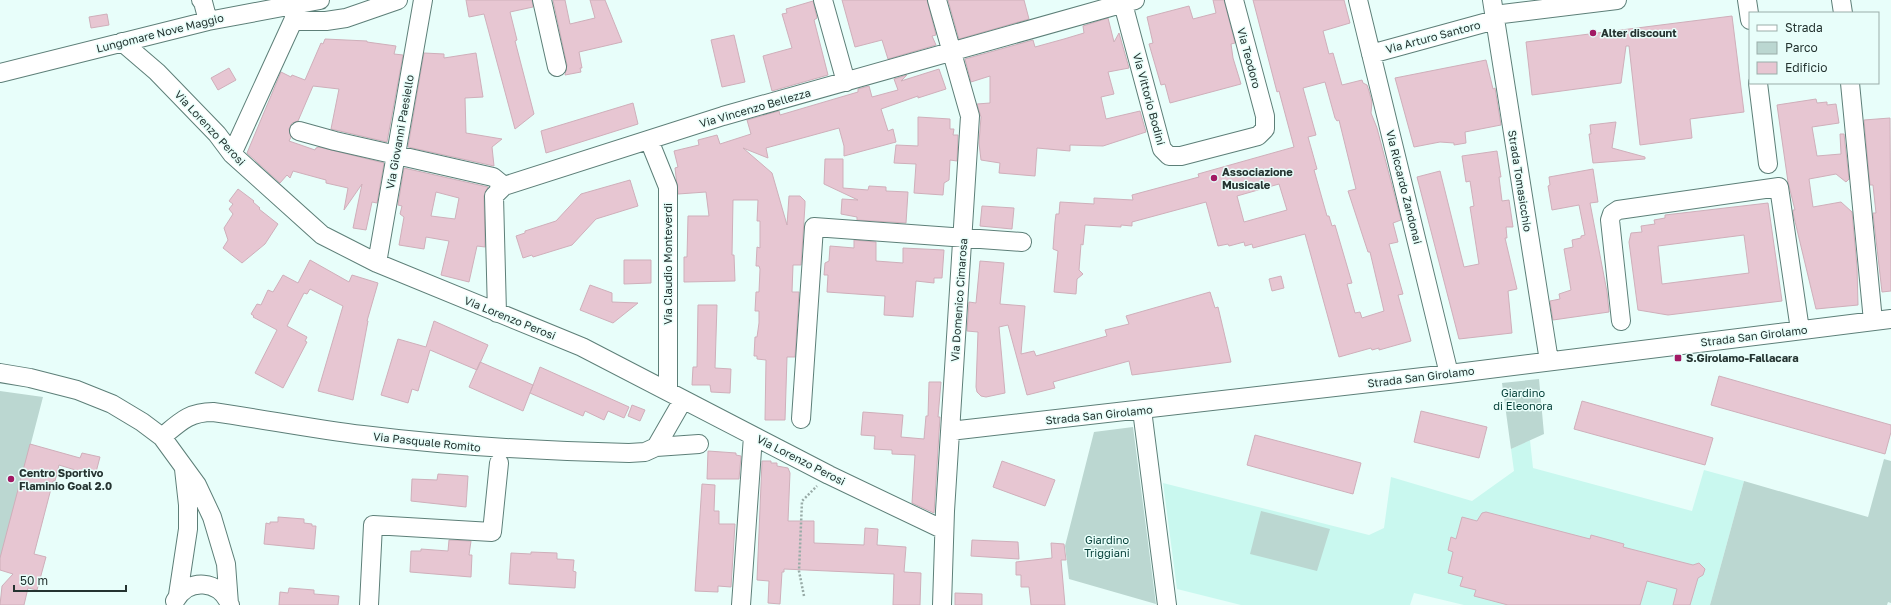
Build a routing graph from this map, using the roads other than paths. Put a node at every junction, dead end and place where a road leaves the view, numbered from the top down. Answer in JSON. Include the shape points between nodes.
{"nodes":[{"id":1,"x":201,"y":0,"type":"edge"},
{"id":2,"x":320,"y":0,"type":"edge"},
{"id":3,"x":398,"y":0,"type":"edge"},
{"id":4,"x":423,"y":0,"type":"edge"},
{"id":5,"x":542,"y":0,"type":"edge"},
{"id":6,"x":823,"y":0,"type":"edge"},
{"id":7,"x":937,"y":0,"type":"edge"},
{"id":8,"x":1234,"y":0,"type":"edge"},
{"id":9,"x":1358,"y":0,"type":"edge"},
{"id":10,"x":1617,"y":0,"type":"edge"},
{"id":11,"x":1748,"y":0,"type":"edge"},
{"id":12,"x":1841,"y":0,"type":"edge"},
{"id":13,"x":1127,"y":1,"type":"edge"},
{"id":14,"x":1494,"y":12,"type":"edge"},
{"id":15,"x":1749,"y":12,"type":"edge"},
{"id":16,"x":1843,"y":12,"type":"edge"},
{"id":17,"x":296,"y":13,"type":"junction"},
{"id":18,"x":208,"y":21,"type":"junction"},
{"id":19,"x":122,"y":42,"type":"junction"},
{"id":20,"x":952,"y":52,"type":"junction"},
{"id":21,"x":1372,"y":54,"type":"junction"},
{"id":22,"x":557,"y":67,"type":"dead end"},
{"id":23,"x":0,"y":73,"type":"edge"},
{"id":24,"x":846,"y":82,"type":"junction"},
{"id":25,"x":1758,"y":84,"type":"edge"},
{"id":26,"x":1850,"y":84,"type":"edge"},
{"id":27,"x":1265,"y":116,"type":"joint"},
{"id":28,"x":299,"y":131,"type":"dead end"},
{"id":29,"x":649,"y":140,"type":"junction"},
{"id":30,"x":232,"y":154,"type":"junction"},
{"id":31,"x":396,"y":154,"type":"junction"},
{"id":32,"x":1768,"y":164,"type":"dead end"},
{"id":33,"x":504,"y":186,"type":"junction"},
{"id":34,"x":963,"y":237,"type":"junction"},
{"id":35,"x":1022,"y":242,"type":"dead end"},
{"id":36,"x":377,"y":264,"type":"junction"},
{"id":37,"x":497,"y":313,"type":"junction"},
{"id":38,"x":1891,"y":319,"type":"edge"},
{"id":39,"x":1621,"y":321,"type":"dead end"},
{"id":40,"x":1872,"y":321,"type":"junction"},
{"id":41,"x":1800,"y":330,"type":"junction"},
{"id":42,"x":1549,"y":361,"type":"junction"},
{"id":43,"x":0,"y":373,"type":"edge"},
{"id":44,"x":1449,"y":374,"type":"junction"},
{"id":45,"x":668,"y":391,"type":"junction"},
{"id":46,"x":684,"y":400,"type":"junction"},
{"id":47,"x":1142,"y":410,"type":"junction"},
{"id":48,"x":801,"y":419,"type":"dead end"},
{"id":49,"x":950,"y":431,"type":"junction"},
{"id":50,"x":753,"y":436,"type":"junction"},
{"id":51,"x":162,"y":437,"type":"junction"},
{"id":52,"x":699,"y":444,"type":"dead end"},
{"id":53,"x":656,"y":447,"type":"junction"},
{"id":54,"x":499,"y":463,"type":"dead end"},
{"id":55,"x":184,"y":469,"type":"junction"},
{"id":56,"x":944,"y":530,"type":"junction"},
{"id":57,"x":175,"y":600,"type":"edge"},
{"id":58,"x":230,"y":604,"type":"edge"},
{"id":59,"x":369,"y":605,"type":"edge"},
{"id":60,"x":741,"y":605,"type":"edge"},
{"id":61,"x":942,"y":605,"type":"edge"},
{"id":62,"x":1167,"y":605,"type":"edge"}],
"edges":[{"from":1,"to":18,"type":"street"},
{"from":2,"to":17,"type":"street","name":"Lungomare Nove Maggio"},
{"from":3,"to":17,"type":"street","via":[[346,18],[326,21]]},
{"from":4,"to":31,"type":"street","name":"Via Giovanni Paesiello"},
{"from":5,"to":22,"type":"street"},
{"from":6,"to":24,"type":"street"},
{"from":7,"to":20,"type":"street","name":"Via Domenico Cimarosa"},
{"from":8,"to":27,"type":"street","name":"Via Teodoro"},
{"from":9,"to":21,"type":"street","name":"Via Riccardo Zandonai"},
{"from":10,"to":14,"type":"street","name":"Via Arturo Santoro"},
{"from":11,"to":15,"type":"street"},
{"from":12,"to":16,"type":"street"},
{"from":13,"to":20,"type":"street","name":"Via Vincenzo Bellezza"},
{"from":13,"to":27,"type":"street","name":"Via Vittorio Bodini","via":[[1162,149],[1169,156],[1181,156],[1258,136],[1265,129]]},
{"from":14,"to":21,"type":"street","name":"Via Arturo Santoro"},
{"from":14,"to":42,"type":"street","name":"Strada Tomasicchio"},
{"from":17,"to":18,"type":"street","name":"Lungomare Nove Maggio","via":[[261,10]]},
{"from":17,"to":30,"type":"street"},
{"from":18,"to":19,"type":"street","name":"Lungomare Nove Maggio"},
{"from":19,"to":23,"type":"street","name":"Lungomare Nove Maggio"},
{"from":19,"to":30,"type":"street","name":"Via Lorenzo Perosi","via":[[158,72],[217,134]]},
{"from":20,"to":24,"type":"street","name":"Via Vincenzo Bellezza"},
{"from":20,"to":34,"type":"street","name":"Via Domenico Cimarosa","via":[[970,116]]},
{"from":21,"to":44,"type":"street","name":"Via Riccardo Zandonai"},
{"from":24,"to":29,"type":"street","name":"Via Vincenzo Bellezza","via":[[723,116]]},
{"from":25,"to":32,"type":"street"},
{"from":26,"to":40,"type":"street"},
{"from":28,"to":31,"type":"street"},
{"from":29,"to":33,"type":"street","name":"Via Vincenzo Bellezza"},
{"from":29,"to":45,"type":"street","name":"Via Claudio Monteverdi","via":[[668,187]]},
{"from":30,"to":36,"type":"street","name":"Via Lorenzo Perosi","via":[[322,235]]},
{"from":31,"to":33,"type":"street","via":[[493,177]]},
{"from":31,"to":36,"type":"street","name":"Via Giovanni Paesiello"},
{"from":33,"to":37,"type":"street","via":[[494,196]]},
{"from":34,"to":35,"type":"street"},
{"from":34,"to":48,"type":"street","via":[[814,227]]},
{"from":34,"to":49,"type":"street","name":"Via Domenico Cimarosa"},
{"from":36,"to":37,"type":"street","name":"Via Lorenzo Perosi"},
{"from":37,"to":45,"type":"street","name":"Via Lorenzo Perosi","via":[[582,347]]},
{"from":38,"to":40,"type":"street","name":"Strada San Girolamo"},
{"from":39,"to":41,"type":"street","via":[[1610,220],[1612,214],[1618,210],[1779,187]]},
{"from":40,"to":41,"type":"street","name":"Strada San Girolamo"},
{"from":41,"to":42,"type":"street","name":"Strada San Girolamo"},
{"from":42,"to":44,"type":"street","name":"Strada San Girolamo"},
{"from":43,"to":51,"type":"street","via":[[78,390],[112,404]]},
{"from":44,"to":47,"type":"street","name":"Strada San Girolamo"},
{"from":45,"to":46,"type":"street","name":"Via Lorenzo Perosi"},
{"from":46,"to":50,"type":"street","name":"Via Lorenzo Perosi"},
{"from":46,"to":53,"type":"street"},
{"from":47,"to":49,"type":"street","name":"Strada San Girolamo"},
{"from":47,"to":62,"type":"street"},
{"from":49,"to":56,"type":"street","name":"Via Domenico Cimarosa"},
{"from":50,"to":56,"type":"street","name":"Via Lorenzo Perosi"},
{"from":50,"to":60,"type":"street"},
{"from":51,"to":53,"type":"street","name":"Via Pasquale Romito","via":[[186,417],[200,412],[213,412],[293,426],[500,449],[629,453],[645,452]]},
{"from":51,"to":55,"type":"street"},
{"from":52,"to":53,"type":"street","name":"Via Pasquale Romito"},
{"from":54,"to":59,"type":"street","via":[[492,532],[373,525]]},
{"from":55,"to":57,"type":"street","via":[[188,529]]},
{"from":55,"to":58,"type":"street","via":[[197,485],[212,517],[226,564]]},
{"from":56,"to":61,"type":"street","name":"Via Domenico Cimarosa"},
{"from":57,"to":58,"type":"street","via":[[184,589],[202,584],[219,589]]}]}
